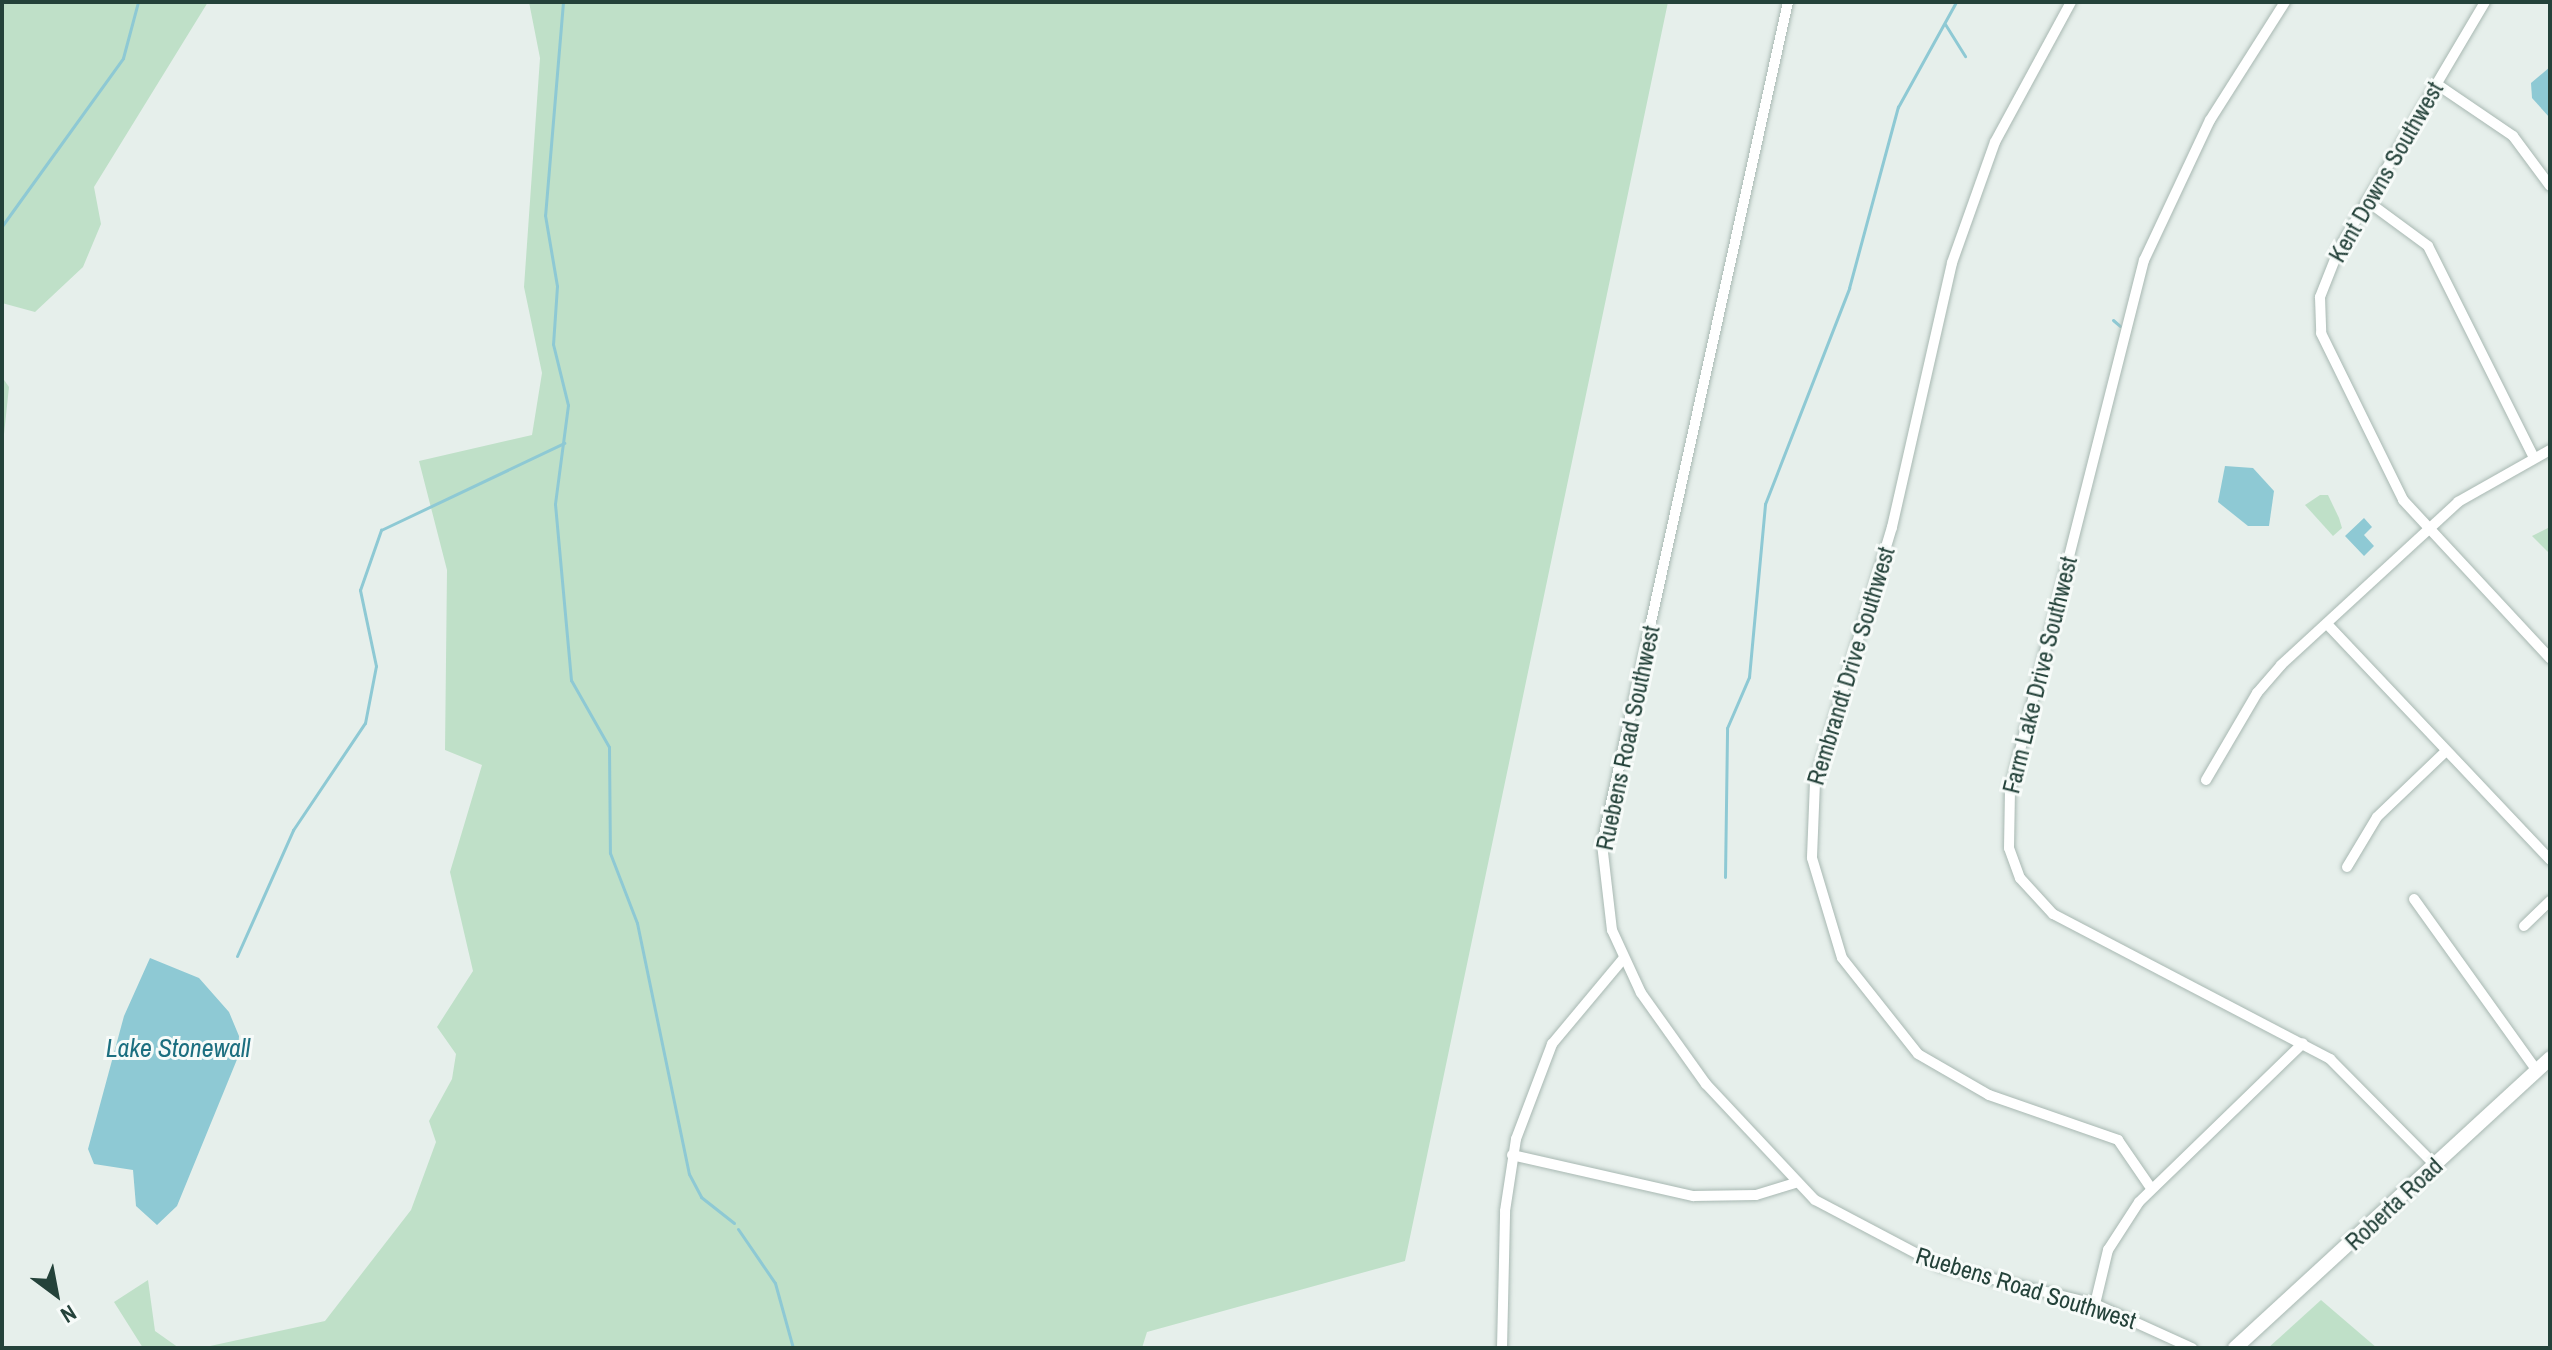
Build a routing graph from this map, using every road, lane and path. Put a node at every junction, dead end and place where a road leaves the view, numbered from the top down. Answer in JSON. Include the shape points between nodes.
{"nodes":[{"id":1,"x":1788,"y":2,"type":"edge"},
{"id":2,"x":2071,"y":2,"type":"edge"},
{"id":3,"x":2285,"y":2,"type":"edge"},
{"id":4,"x":2485,"y":2,"type":"edge"},
{"id":5,"x":2438,"y":85,"type":"junction"},
{"id":6,"x":2550,"y":186,"type":"edge"},
{"id":7,"x":2367,"y":201,"type":"junction"},
{"id":8,"x":2550,"y":450,"type":"edge"},
{"id":9,"x":2534,"y":458,"type":"junction"},
{"id":10,"x":2428,"y":529,"type":"junction"},
{"id":11,"x":2328,"y":625,"type":"junction"},
{"id":12,"x":2550,"y":658,"type":"edge"},
{"id":13,"x":2446,"y":751,"type":"junction"},
{"id":14,"x":2206,"y":780,"type":"dead end"},
{"id":15,"x":2550,"y":860,"type":"edge"},
{"id":16,"x":2347,"y":867,"type":"dead end"},
{"id":17,"x":2414,"y":899,"type":"dead end"},
{"id":18,"x":2550,"y":901,"type":"edge"},
{"id":19,"x":2524,"y":926,"type":"dead end"},
{"id":20,"x":1623,"y":959,"type":"junction"},
{"id":21,"x":2303,"y":1043,"type":"junction"},
{"id":22,"x":2550,"y":1058,"type":"edge"},
{"id":23,"x":2537,"y":1071,"type":"junction"},
{"id":24,"x":1512,"y":1155,"type":"junction"},
{"id":25,"x":2436,"y":1166,"type":"junction"},
{"id":26,"x":1795,"y":1183,"type":"junction"},
{"id":27,"x":2151,"y":1188,"type":"junction"},
{"id":28,"x":2095,"y":1304,"type":"junction"},
{"id":29,"x":1502,"y":1348,"type":"edge"},
{"id":30,"x":2192,"y":1348,"type":"edge"},
{"id":31,"x":2235,"y":1348,"type":"edge"}],
"edges":[{"from":1,"to":20,"type":"street","name":"Ruebens Road Southwest","via":[[1602,844],[1603,894]]},
{"from":2,"to":27,"type":"street","name":"Rembrandt Drive Southwest","via":[[1995,142],[1952,263],[1892,527],[1815,782],[1812,858],[1842,958],[1918,1054],[1989,1095],[2118,1140]]},
{"from":3,"to":21,"type":"street","name":"Farm Lake Drive Southwest","via":[[2210,120],[2144,260],[2006,817],[2013,864],[2053,914]]},
{"from":4,"to":5,"type":"street","name":"Kent Downs Southwest"},
{"from":5,"to":6,"type":"street","via":[[2513,136]]},
{"from":5,"to":7,"type":"street","name":"Kent Downs Southwest"},
{"from":7,"to":9,"type":"street","via":[[2428,246]]},
{"from":7,"to":10,"type":"street","name":"Kent Downs Southwest","via":[[2326,277],[2321,333],[2389,479]]},
{"from":8,"to":9,"type":"street"},
{"from":9,"to":10,"type":"street","via":[[2486,481]]},
{"from":10,"to":11,"type":"street"},
{"from":10,"to":12,"type":"street","name":"Kent Downs Southwest"},
{"from":11,"to":13,"type":"street"},
{"from":11,"to":14,"type":"street","via":[[2257,693]]},
{"from":13,"to":15,"type":"street"},
{"from":13,"to":16,"type":"street","via":[[2377,817]]},
{"from":17,"to":23,"type":"street"},
{"from":18,"to":19,"type":"street"},
{"from":20,"to":24,"type":"street","via":[[1552,1044]]},
{"from":20,"to":26,"type":"street","name":"Ruebens Road Southwest","via":[[1706,1084]]},
{"from":21,"to":25,"type":"street","name":"Farm Lake Drive Southwest","via":[[2369,1091]]},
{"from":21,"to":27,"type":"street"},
{"from":22,"to":23,"type":"street","name":"Roberta Road"},
{"from":23,"to":25,"type":"street","name":"Roberta Road"},
{"from":24,"to":26,"type":"street","via":[[1704,1197],[1756,1195]]},
{"from":24,"to":29,"type":"street"},
{"from":25,"to":31,"type":"street","name":"Roberta Road"},
{"from":26,"to":28,"type":"street","name":"Ruebens Road Southwest","via":[[1904,1251]]},
{"from":27,"to":28,"type":"street","via":[[2108,1250]]},
{"from":28,"to":30,"type":"street","name":"Ruebens Road Southwest"}]}
